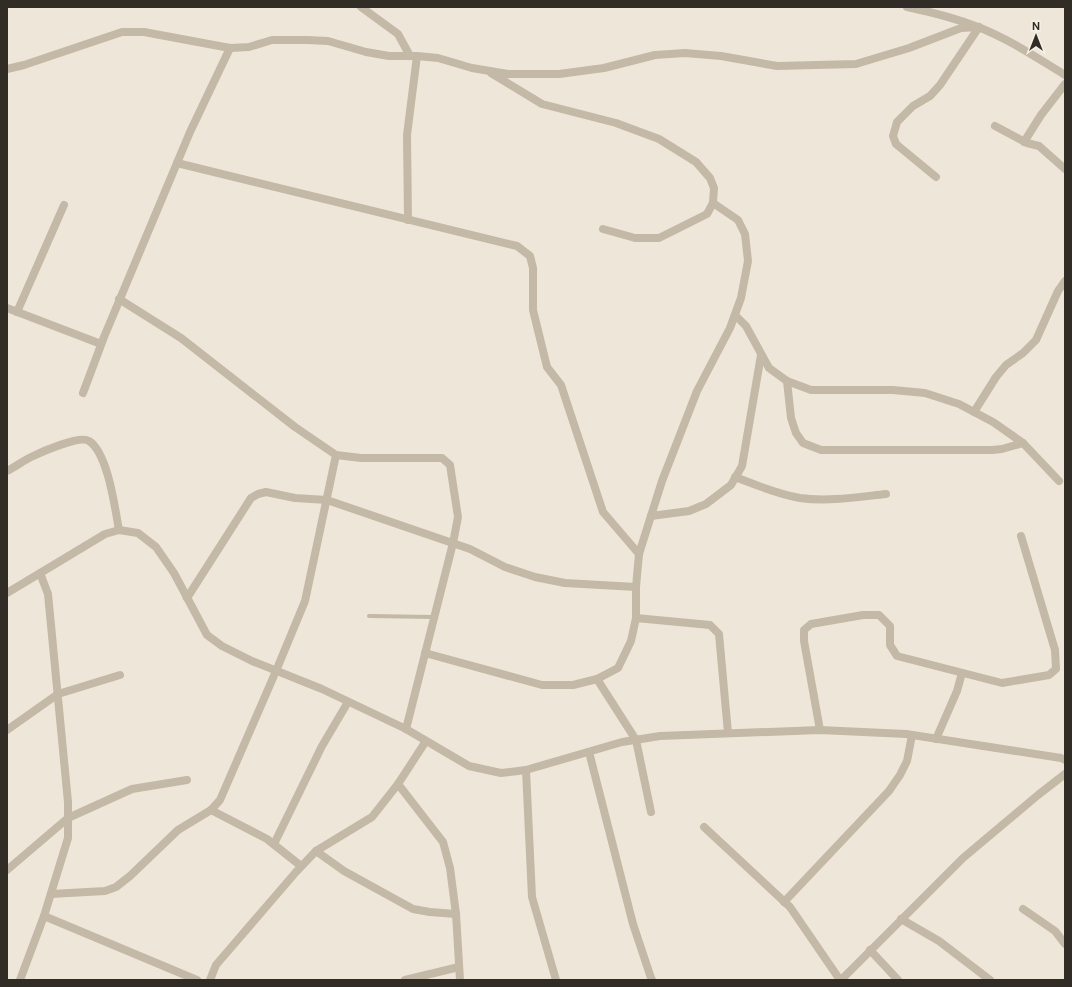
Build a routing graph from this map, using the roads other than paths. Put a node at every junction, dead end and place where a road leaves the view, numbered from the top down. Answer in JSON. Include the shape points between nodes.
{"nodes":[{"id":1,"x":361,"y":7,"type":"edge"},
{"id":2,"x":907,"y":7,"type":"edge"},
{"id":3,"x":979,"y":27,"type":"junction"},
{"id":4,"x":230,"y":48,"type":"junction"},
{"id":5,"x":413,"y":56,"type":"junction"},
{"id":6,"x":7,"y":69,"type":"edge"},
{"id":7,"x":487,"y":71,"type":"junction"},
{"id":8,"x":1065,"y":75,"type":"edge"},
{"id":9,"x":1065,"y":84,"type":"edge"},
{"id":10,"x":995,"y":126,"type":"dead end"},
{"id":11,"x":1024,"y":142,"type":"junction"},
{"id":12,"x":177,"y":163,"type":"junction"},
{"id":13,"x":1065,"y":169,"type":"edge"},
{"id":14,"x":936,"y":177,"type":"dead end"},
{"id":15,"x":713,"y":203,"type":"junction"},
{"id":16,"x":64,"y":205,"type":"dead end"},
{"id":17,"x":408,"y":220,"type":"junction"},
{"id":18,"x":602,"y":229,"type":"dead end"},
{"id":19,"x":1065,"y":282,"type":"edge"},
{"id":20,"x":120,"y":299,"type":"junction"},
{"id":21,"x":7,"y":308,"type":"edge"},
{"id":22,"x":17,"y":312,"type":"junction"},
{"id":23,"x":735,"y":315,"type":"junction"},
{"id":24,"x":101,"y":344,"type":"junction"},
{"id":25,"x":762,"y":355,"type":"junction"},
{"id":26,"x":787,"y":381,"type":"junction"},
{"id":27,"x":83,"y":393,"type":"dead end"},
{"id":28,"x":974,"y":412,"type":"junction"},
{"id":29,"x":1023,"y":443,"type":"junction"},
{"id":30,"x":336,"y":455,"type":"junction"},
{"id":31,"x":7,"y":471,"type":"edge"},
{"id":32,"x":735,"y":477,"type":"junction"},
{"id":33,"x":1059,"y":481,"type":"dead end"},
{"id":34,"x":886,"y":494,"type":"dead end"},
{"id":35,"x":327,"y":500,"type":"junction"},
{"id":36,"x":651,"y":516,"type":"junction"},
{"id":37,"x":119,"y":530,"type":"junction"},
{"id":38,"x":1021,"y":536,"type":"dead end"},
{"id":39,"x":453,"y":543,"type":"junction"},
{"id":40,"x":639,"y":554,"type":"junction"},
{"id":41,"x":40,"y":573,"type":"junction"},
{"id":42,"x":636,"y":587,"type":"junction"},
{"id":43,"x":7,"y":593,"type":"edge"},
{"id":44,"x":188,"y":598,"type":"junction"},
{"id":45,"x":369,"y":616,"type":"dead end"},
{"id":46,"x":434,"y":617,"type":"junction"},
{"id":47,"x":636,"y":618,"type":"junction"},
{"id":48,"x":425,"y":653,"type":"junction"},
{"id":49,"x":276,"y":671,"type":"junction"},
{"id":50,"x":962,"y":673,"type":"junction"},
{"id":51,"x":120,"y":675,"type":"dead end"},
{"id":52,"x":597,"y":679,"type":"junction"},
{"id":53,"x":58,"y":694,"type":"junction"},
{"id":54,"x":348,"y":702,"type":"junction"},
{"id":55,"x":406,"y":729,"type":"junction"},
{"id":56,"x":7,"y":730,"type":"edge"},
{"id":57,"x":820,"y":730,"type":"junction"},
{"id":58,"x":728,"y":733,"type":"junction"},
{"id":59,"x":912,"y":735,"type":"junction"},
{"id":60,"x":936,"y":739,"type":"junction"},
{"id":61,"x":636,"y":740,"type":"junction"},
{"id":62,"x":426,"y":741,"type":"junction"},
{"id":63,"x":589,"y":752,"type":"junction"},
{"id":64,"x":1065,"y":760,"type":"edge"},
{"id":65,"x":526,"y":770,"type":"junction"},
{"id":66,"x":1065,"y":774,"type":"edge"},
{"id":67,"x":187,"y":780,"type":"dead end"},
{"id":68,"x":398,"y":784,"type":"junction"},
{"id":69,"x":211,"y":810,"type":"junction"},
{"id":70,"x":651,"y":812,"type":"dead end"},
{"id":71,"x":68,"y":818,"type":"junction"},
{"id":72,"x":704,"y":827,"type":"dead end"},
{"id":73,"x":274,"y":844,"type":"junction"},
{"id":74,"x":316,"y":851,"type":"junction"},
{"id":75,"x":302,"y":866,"type":"junction"},
{"id":76,"x":7,"y":870,"type":"edge"},
{"id":77,"x":51,"y":894,"type":"junction"},
{"id":78,"x":784,"y":902,"type":"junction"},
{"id":79,"x":1022,"y":909,"type":"dead end"},
{"id":80,"x":456,"y":914,"type":"junction"},
{"id":81,"x":44,"y":916,"type":"junction"},
{"id":82,"x":901,"y":918,"type":"junction"},
{"id":83,"x":1065,"y":944,"type":"edge"},
{"id":84,"x":870,"y":950,"type":"junction"},
{"id":85,"x":459,"y":967,"type":"junction"},
{"id":86,"x":20,"y":980,"type":"edge"},
{"id":87,"x":195,"y":980,"type":"edge"},
{"id":88,"x":210,"y":980,"type":"edge"},
{"id":89,"x":405,"y":980,"type":"edge"},
{"id":90,"x":460,"y":980,"type":"edge"},
{"id":91,"x":556,"y":980,"type":"edge"},
{"id":92,"x":652,"y":980,"type":"edge"},
{"id":93,"x":840,"y":980,"type":"edge"},
{"id":94,"x":898,"y":980,"type":"edge"},
{"id":95,"x":990,"y":980,"type":"edge"}],
"edges":[{"from":1,"to":5,"type":"street","via":[[398,34]]},
{"from":2,"to":3,"type":"street","via":[[942,14]]},
{"from":3,"to":7,"type":"street","via":[[961,28],[856,64],[777,66],[721,56],[685,53],[655,55],[604,68],[560,74],[508,74]]},
{"from":3,"to":8,"type":"street","via":[[1016,45]]},
{"from":3,"to":14,"type":"street","via":[[940,85],[897,122],[893,136],[896,144]]},
{"from":4,"to":5,"type":"street","via":[[249,47],[272,40],[307,40],[328,41],[389,56]]},
{"from":4,"to":6,"type":"street","via":[[144,32],[122,32]]},
{"from":4,"to":12,"type":"street"},
{"from":5,"to":7,"type":"street","via":[[438,58]]},
{"from":5,"to":17,"type":"street","via":[[406,135]]},
{"from":7,"to":15,"type":"street","via":[[542,104],[616,123],[659,139],[696,162],[710,178],[714,188]]},
{"from":9,"to":11,"type":"street"},
{"from":10,"to":11,"type":"street"},
{"from":11,"to":13,"type":"street","via":[[1039,146]]},
{"from":12,"to":17,"type":"street"},
{"from":12,"to":20,"type":"street"},
{"from":15,"to":18,"type":"street","via":[[707,214],[659,238],[635,238]]},
{"from":15,"to":23,"type":"street","via":[[738,220],[745,234],[748,261]]},
{"from":16,"to":22,"type":"street"},
{"from":17,"to":40,"type":"street","via":[[518,246],[530,256],[533,268],[533,310],[547,367],[561,385],[602,512]]},
{"from":19,"to":28,"type":"street","via":[[1058,291],[1036,340],[1023,353],[1006,364]]},
{"from":20,"to":24,"type":"street"},
{"from":20,"to":30,"type":"street","via":[[181,338]]},
{"from":21,"to":22,"type":"street"},
{"from":22,"to":24,"type":"street"},
{"from":23,"to":25,"type":"street","via":[[746,326]]},
{"from":23,"to":36,"type":"street","via":[[696,391]]},
{"from":24,"to":27,"type":"street"},
{"from":25,"to":26,"type":"street","via":[[769,368]]},
{"from":25,"to":32,"type":"street","via":[[742,466]]},
{"from":26,"to":28,"type":"street","via":[[811,390],[892,390],[925,393],[959,404]]},
{"from":26,"to":29,"type":"street","via":[[791,418],[796,432],[803,444],[821,450],[992,450]]},
{"from":28,"to":29,"type":"street"},
{"from":29,"to":33,"type":"street"},
{"from":30,"to":35,"type":"street"},
{"from":30,"to":39,"type":"street","via":[[361,458],[442,458],[450,465],[458,517]]},
{"from":31,"to":37,"type":"street","via":[[30,457],[72,441],[88,440],[103,460]]},
{"from":32,"to":34,"type":"street","via":[[800,498],[836,500]]},
{"from":32,"to":36,"type":"street","via":[[731,485],[706,504],[689,511]]},
{"from":35,"to":39,"type":"street"},
{"from":35,"to":44,"type":"street","via":[[296,498],[266,492],[251,498]]},
{"from":35,"to":49,"type":"street","via":[[305,601]]},
{"from":36,"to":40,"type":"street"},
{"from":37,"to":41,"type":"street","via":[[105,534]]},
{"from":37,"to":44,"type":"street","via":[[138,533],[156,547]]},
{"from":38,"to":50,"type":"street","via":[[1055,650],[1056,669],[1049,675],[1002,683]]},
{"from":39,"to":42,"type":"street","via":[[505,567],[535,577],[566,583]]},
{"from":39,"to":46,"type":"street"},
{"from":40,"to":42,"type":"street"},
{"from":41,"to":43,"type":"street"},
{"from":41,"to":53,"type":"street","via":[[48,594]]},
{"from":42,"to":47,"type":"street"},
{"from":44,"to":49,"type":"street","via":[[207,635],[222,646]]},
{"from":45,"to":46,"type":"lane"},
{"from":46,"to":48,"type":"street"},
{"from":47,"to":52,"type":"street","via":[[631,641],[618,668]]},
{"from":47,"to":58,"type":"street","via":[[710,625],[719,634]]},
{"from":48,"to":52,"type":"street","via":[[542,685],[573,685]]},
{"from":48,"to":55,"type":"street"},
{"from":49,"to":54,"type":"street"},
{"from":49,"to":69,"type":"street","via":[[220,800]]},
{"from":50,"to":57,"type":"street","via":[[897,656],[890,645],[890,626],[879,615],[863,615],[811,624],[804,630],[804,641]]},
{"from":50,"to":60,"type":"street"},
{"from":51,"to":53,"type":"street"},
{"from":52,"to":61,"type":"street"},
{"from":53,"to":56,"type":"street"},
{"from":53,"to":71,"type":"street"},
{"from":54,"to":55,"type":"street"},
{"from":54,"to":73,"type":"street","via":[[322,746]]},
{"from":55,"to":62,"type":"street"},
{"from":57,"to":58,"type":"street"},
{"from":57,"to":59,"type":"street"},
{"from":58,"to":61,"type":"street","via":[[660,736]]},
{"from":59,"to":60,"type":"street"},
{"from":59,"to":78,"type":"street","via":[[907,761],[889,791]]},
{"from":60,"to":64,"type":"street"},
{"from":61,"to":63,"type":"street"},
{"from":61,"to":70,"type":"street"},
{"from":62,"to":65,"type":"street","via":[[468,766],[501,773]]},
{"from":62,"to":68,"type":"street"},
{"from":63,"to":65,"type":"street"},
{"from":63,"to":92,"type":"street","via":[[633,924]]},
{"from":65,"to":91,"type":"street","via":[[532,897]]},
{"from":66,"to":82,"type":"street","via":[[964,858]]},
{"from":67,"to":71,"type":"street","via":[[132,789]]},
{"from":68,"to":74,"type":"street","via":[[372,817]]},
{"from":68,"to":80,"type":"street","via":[[443,842],[450,868]]},
{"from":69,"to":73,"type":"street"},
{"from":69,"to":77,"type":"street","via":[[178,830],[116,887],[105,891]]},
{"from":71,"to":76,"type":"street"},
{"from":71,"to":77,"type":"street","via":[[68,838]]},
{"from":72,"to":78,"type":"street"},
{"from":73,"to":75,"type":"street"},
{"from":74,"to":75,"type":"street"},
{"from":74,"to":80,"type":"street","via":[[344,871],[413,909]]},
{"from":75,"to":88,"type":"street","via":[[216,965]]},
{"from":77,"to":81,"type":"street"},
{"from":78,"to":93,"type":"street"},
{"from":79,"to":83,"type":"street","via":[[1055,931]]},
{"from":80,"to":85,"type":"street"},
{"from":81,"to":86,"type":"street"},
{"from":81,"to":87,"type":"street"},
{"from":82,"to":84,"type":"street"},
{"from":82,"to":95,"type":"street","via":[[938,941]]},
{"from":84,"to":93,"type":"street"},
{"from":84,"to":94,"type":"street"},
{"from":85,"to":89,"type":"street"},
{"from":85,"to":90,"type":"street"}]}
